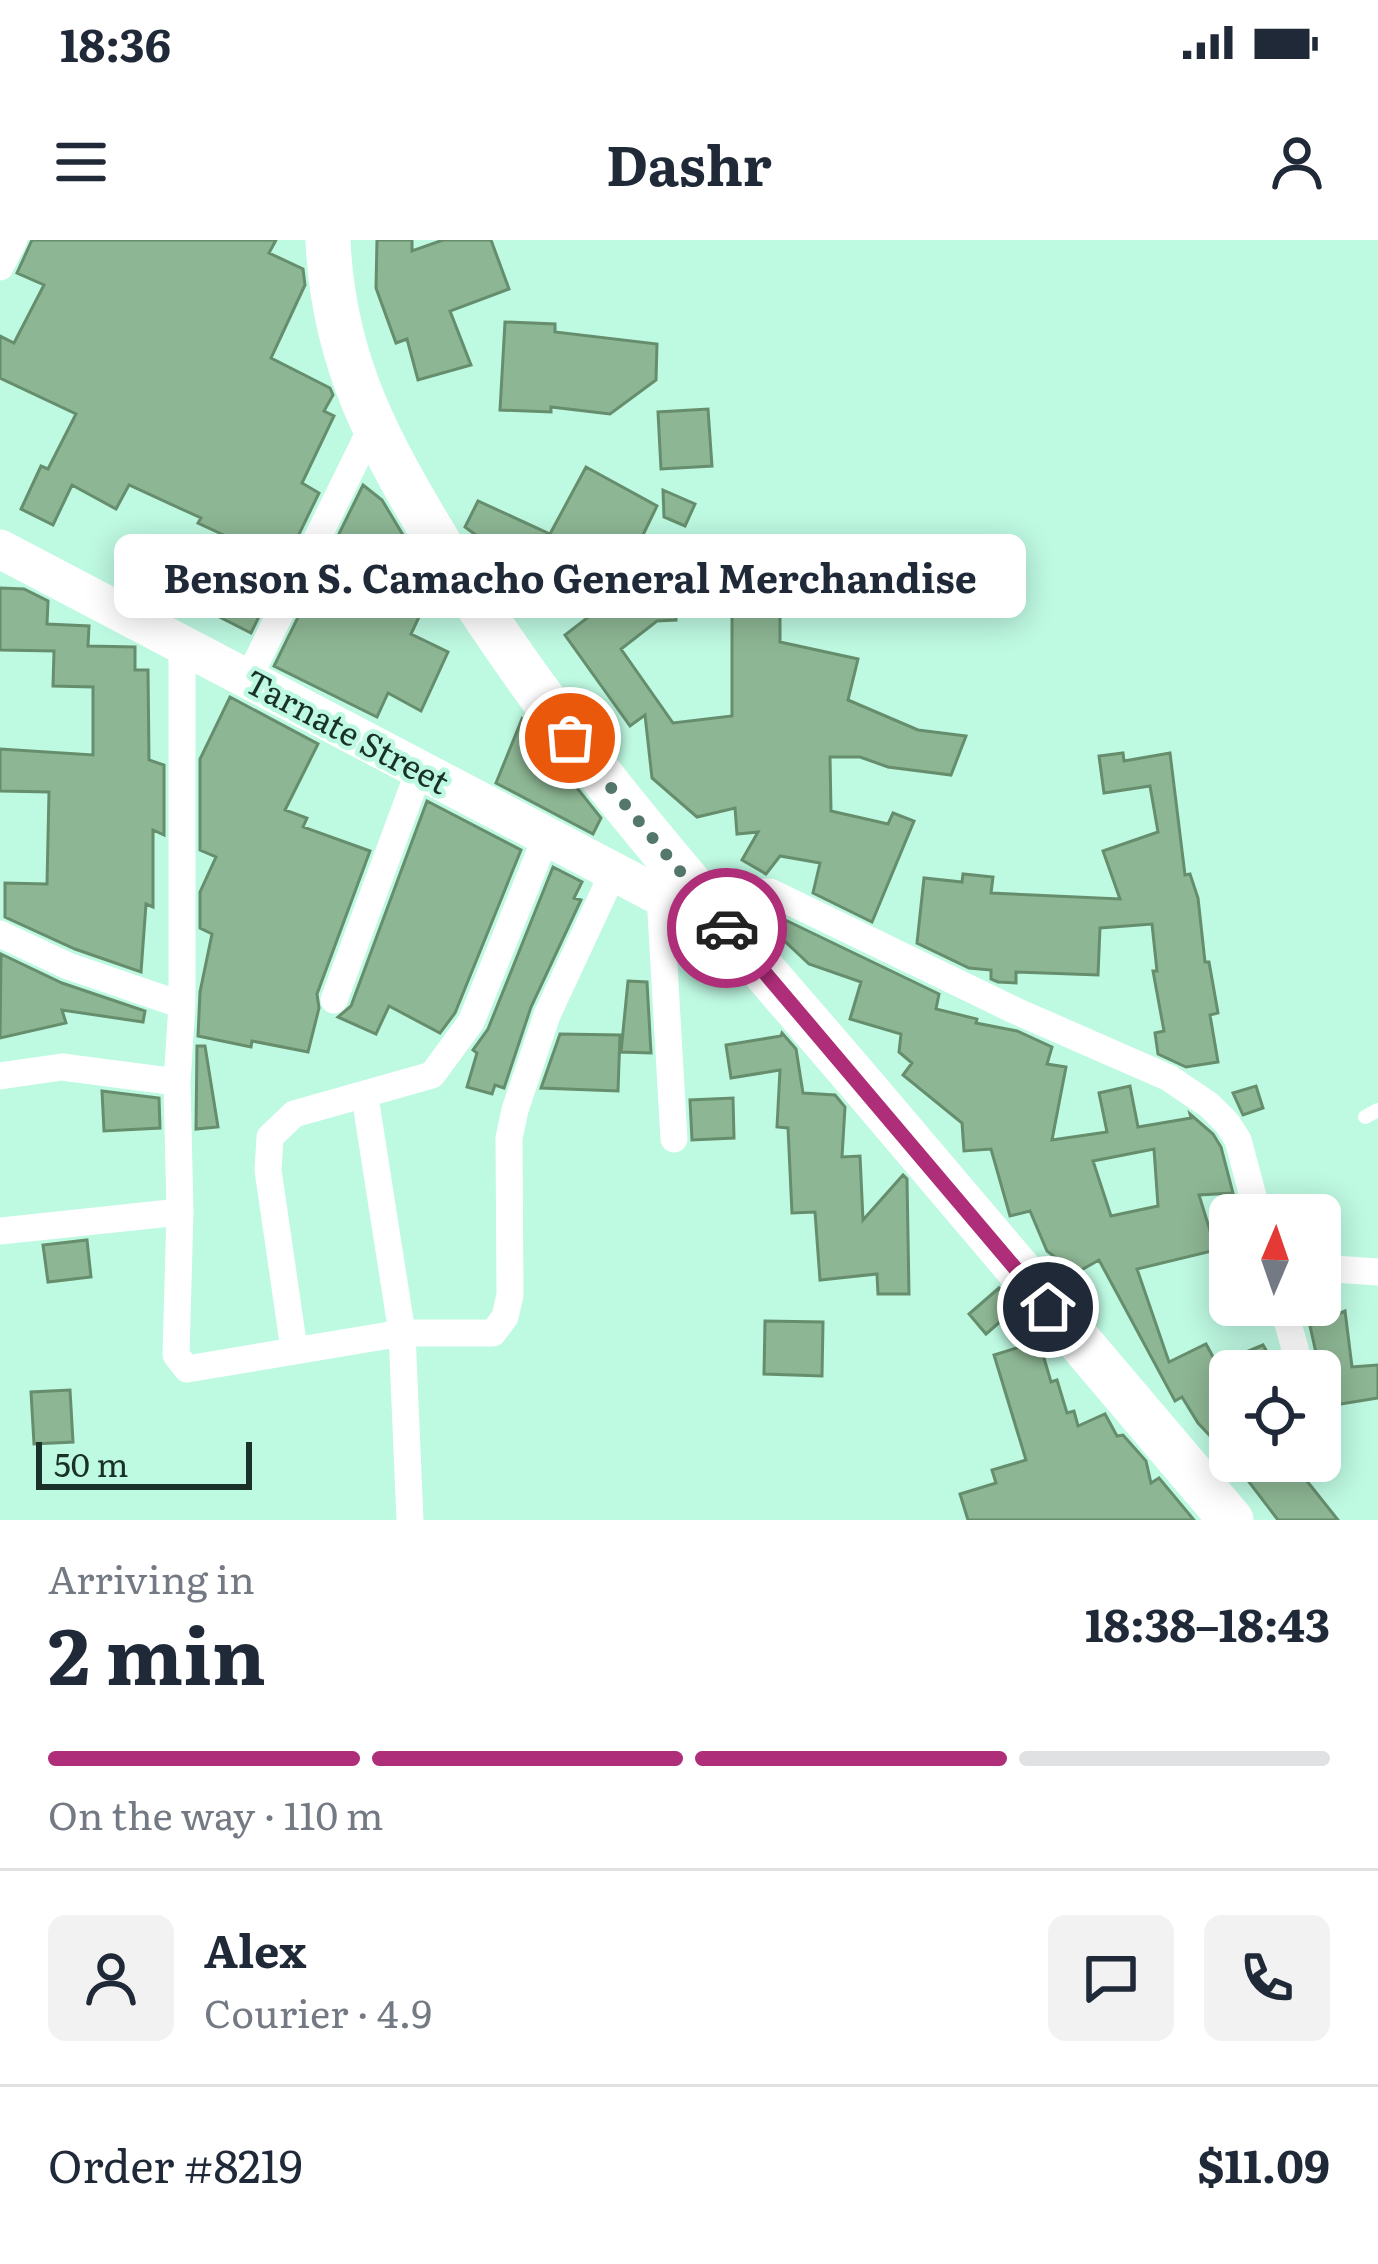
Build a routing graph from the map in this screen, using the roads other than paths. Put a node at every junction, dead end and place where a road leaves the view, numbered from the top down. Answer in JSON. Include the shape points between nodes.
{"nodes":[{"id":1,"x":14,"y":240,"type":"edge"},
{"id":2,"x":328,"y":240,"type":"edge"},
{"id":3,"x":0,"y":267,"type":"edge"},
{"id":4,"x":372,"y":427,"type":"junction"},
{"id":5,"x":0,"y":549,"type":"edge"},
{"id":6,"x":182,"y":643,"type":"junction"},
{"id":7,"x":248,"y":679,"type":"junction"},
{"id":8,"x":419,"y":771,"type":"junction"},
{"id":9,"x":546,"y":837,"type":"junction"},
{"id":10,"x":613,"y":873,"type":"junction"},
{"id":11,"x":679,"y":896,"type":"junction"},
{"id":12,"x":0,"y":934,"type":"edge"},
{"id":13,"x":334,"y":1000,"type":"dead end"},
{"id":14,"x":182,"y":1005,"type":"junction"},
{"id":15,"x":0,"y":1076,"type":"edge"},
{"id":16,"x":177,"y":1082,"type":"junction"},
{"id":17,"x":364,"y":1097,"type":"junction"},
{"id":18,"x":674,"y":1139,"type":"dead end"},
{"id":19,"x":1252,"y":1194,"type":"edge"},
{"id":20,"x":180,"y":1212,"type":"junction"},
{"id":21,"x":0,"y":1231,"type":"edge"},
{"id":22,"x":1341,"y":1269,"type":"edge"},
{"id":23,"x":1378,"y":1272,"type":"edge"},
{"id":24,"x":402,"y":1333,"type":"junction"},
{"id":25,"x":294,"y":1349,"type":"junction"},
{"id":26,"x":410,"y":1520,"type":"edge"},
{"id":27,"x":1231,"y":1520,"type":"edge"}],
"edges":[{"from":1,"to":3,"type":"street"},
{"from":2,"to":4,"type":"main road","via":[[330,289]]},
{"from":4,"to":7,"type":"street"},
{"from":4,"to":11,"type":"main road","via":[[498,638]]},
{"from":5,"to":6,"type":"street","name":"Tarnate Street"},
{"from":6,"to":7,"type":"street","name":"Tarnate Street"},
{"from":6,"to":14,"type":"street"},
{"from":7,"to":8,"type":"street","name":"Tarnate Street"},
{"from":8,"to":9,"type":"street","name":"Tarnate Street"},
{"from":8,"to":13,"type":"street"},
{"from":9,"to":10,"type":"street","name":"Tarnate Street"},
{"from":9,"to":17,"type":"street","via":[[471,1022],[432,1075]]},
{"from":10,"to":11,"type":"street","name":"Tarnate Street"},
{"from":10,"to":24,"type":"street","via":[[514,1110],[506,1318],[493,1333]]},
{"from":11,"to":18,"type":"street"},
{"from":11,"to":19,"type":"street","via":[[770,892],[1169,1078],[1227,1123]]},
{"from":11,"to":27,"type":"main road"},
{"from":12,"to":14,"type":"street"},
{"from":14,"to":16,"type":"street"},
{"from":15,"to":16,"type":"street","via":[[62,1067]]},
{"from":16,"to":20,"type":"street"},
{"from":17,"to":24,"type":"street"},
{"from":17,"to":25,"type":"street","via":[[294,1114],[270,1137]]},
{"from":20,"to":21,"type":"street"},
{"from":20,"to":25,"type":"street","via":[[179,1364],[217,1366]]},
{"from":22,"to":23,"type":"street"},
{"from":24,"to":25,"type":"street"},
{"from":24,"to":26,"type":"street"}]}
